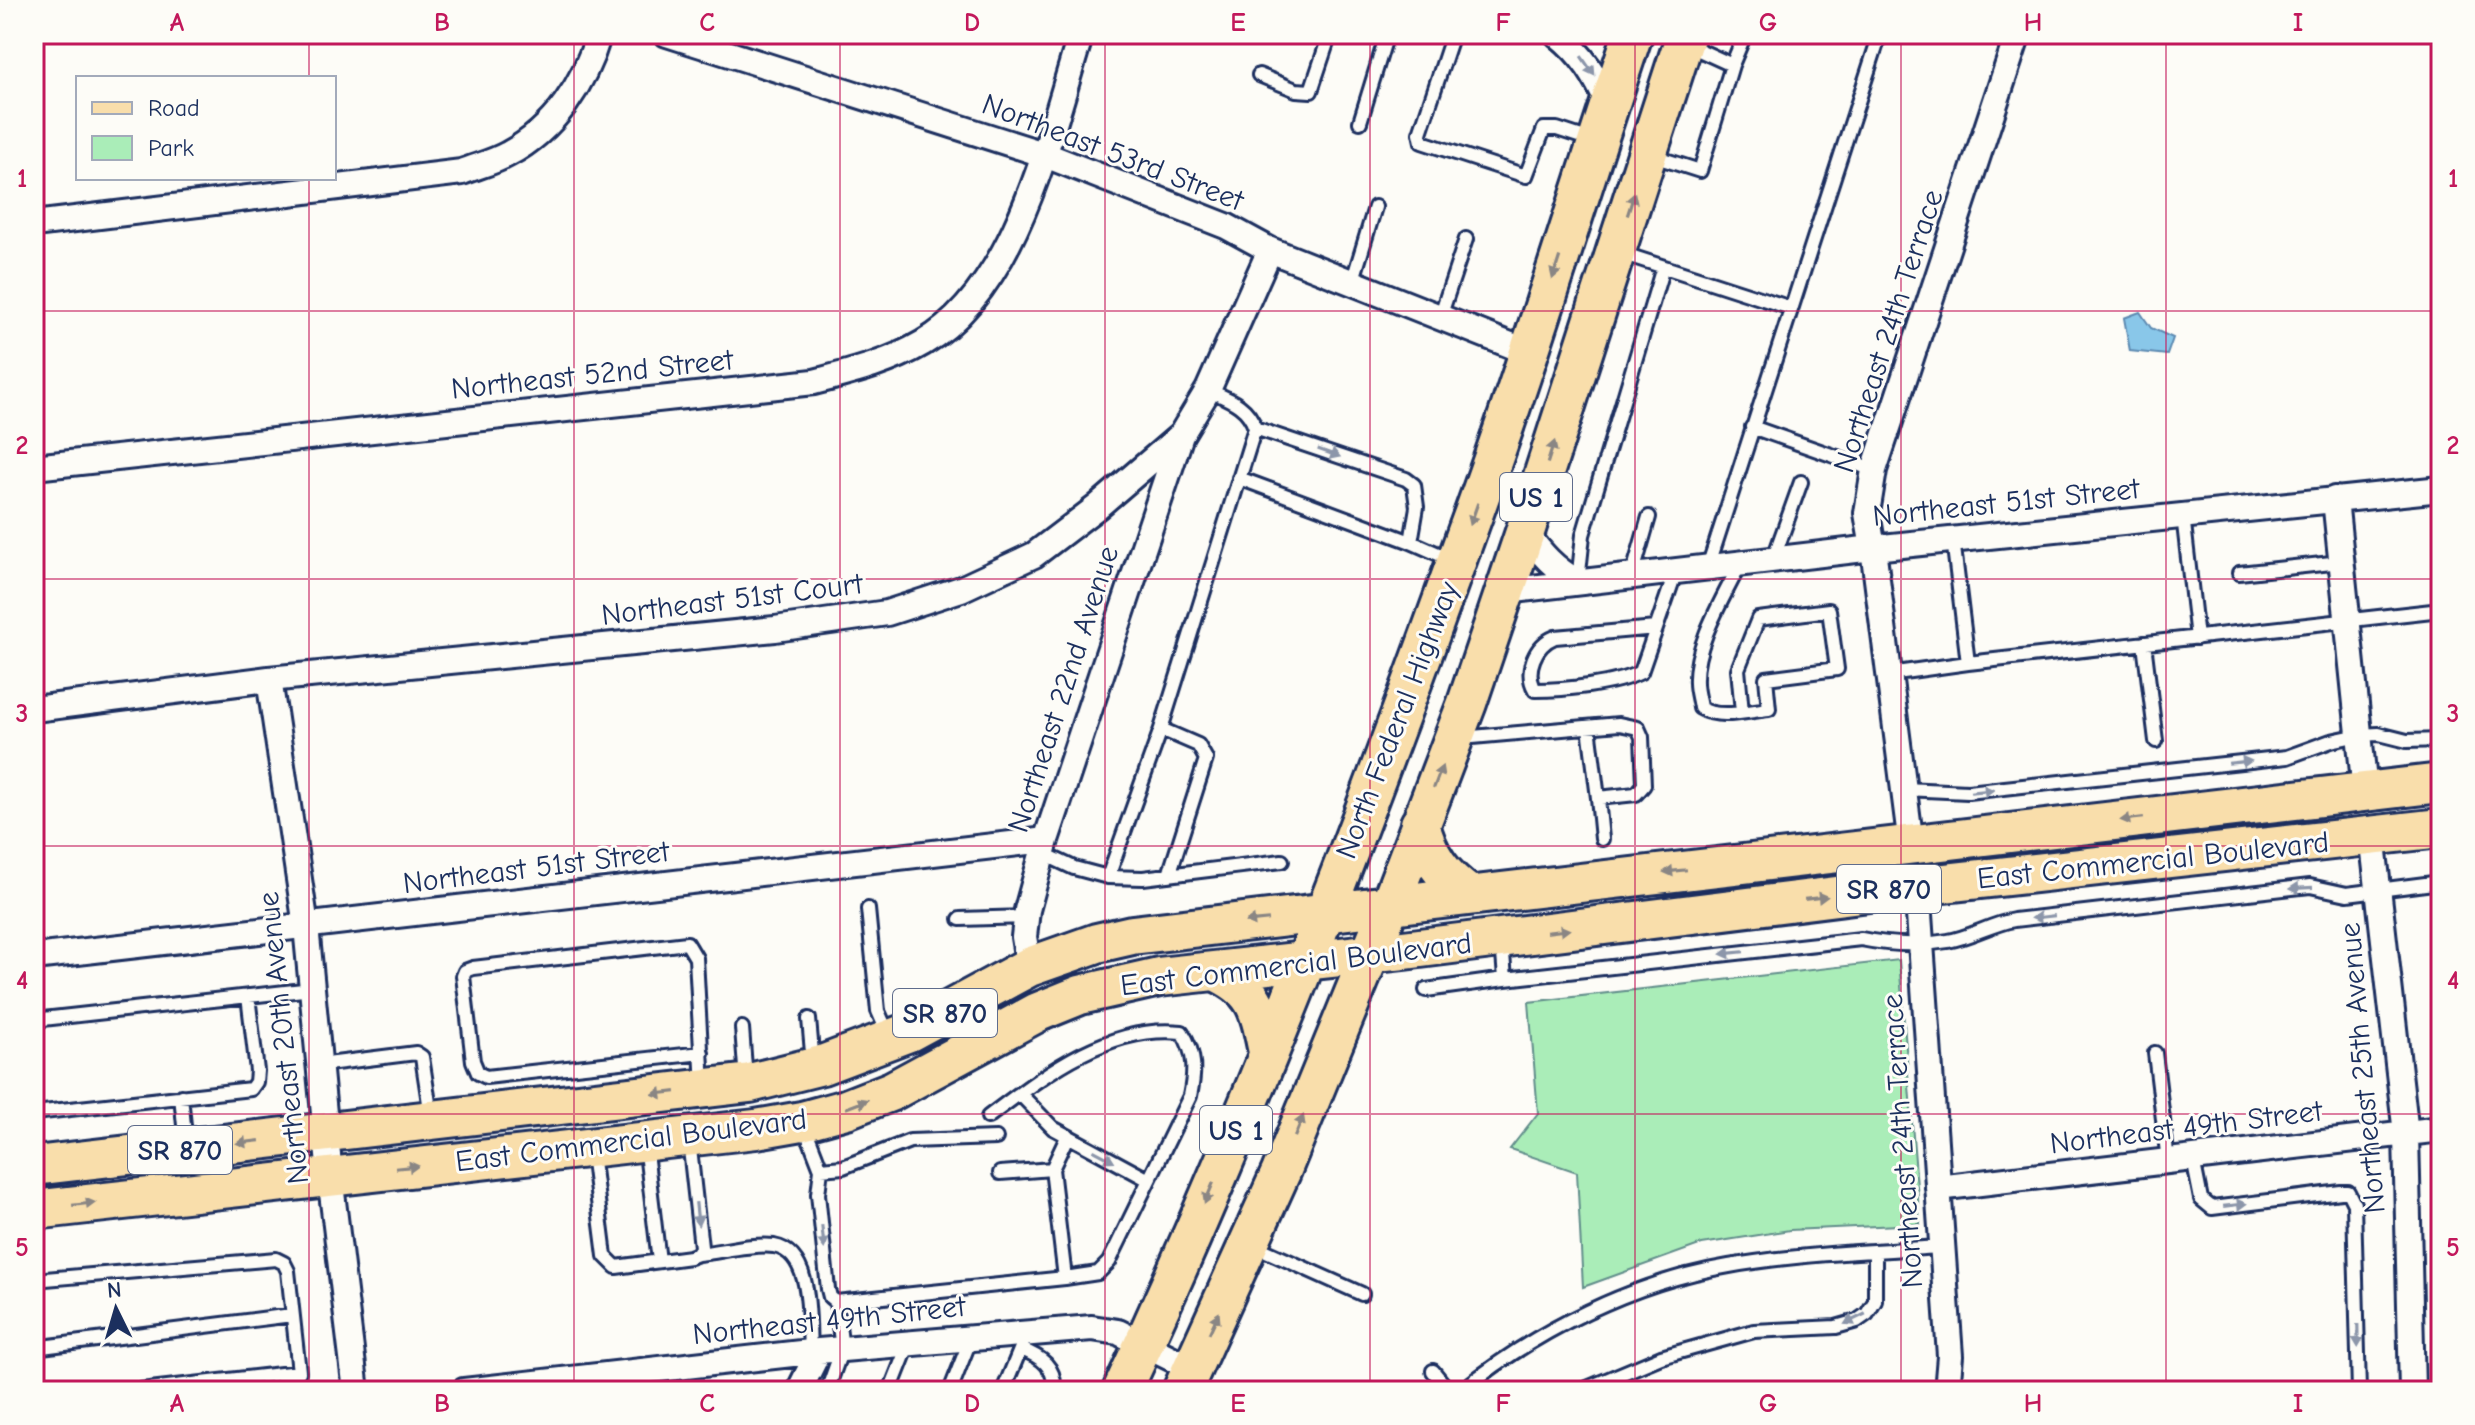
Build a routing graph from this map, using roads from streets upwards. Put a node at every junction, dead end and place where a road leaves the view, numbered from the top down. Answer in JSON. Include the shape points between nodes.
{"nodes":[{"id":1,"x":599,"y":34,"type":"edge"},
{"id":2,"x":667,"y":34,"type":"edge"},
{"id":3,"x":1081,"y":34,"type":"edge"},
{"id":4,"x":1557,"y":34,"type":"edge"},
{"id":5,"x":1633,"y":34,"type":"edge"},
{"id":6,"x":2018,"y":34,"type":"edge"},
{"id":7,"x":1684,"y":38,"type":"edge"},
{"id":8,"x":1609,"y":106,"type":"junction"},
{"id":9,"x":1043,"y":154,"type":"junction"},
{"id":10,"x":34,"y":224,"type":"edge"},
{"id":11,"x":1270,"y":250,"type":"junction"},
{"id":12,"x":1528,"y":352,"type":"junction"},
{"id":13,"x":1181,"y":435,"type":"junction"},
{"id":14,"x":34,"y":467,"type":"edge"},
{"id":15,"x":2441,"y":489,"type":"edge"},
{"id":16,"x":2335,"y":499,"type":"junction"},
{"id":17,"x":1525,"y":532,"type":"junction"},
{"id":18,"x":1873,"y":548,"type":"junction"},
{"id":19,"x":1578,"y":582,"type":"junction"},
{"id":20,"x":1506,"y":591,"type":"junction"},
{"id":21,"x":269,"y":679,"type":"junction"},
{"id":22,"x":34,"y":709,"type":"edge"},
{"id":23,"x":2441,"y":783,"type":"edge"},
{"id":24,"x":2365,"y":792,"type":"junction"},
{"id":25,"x":1420,"y":824,"type":"junction"},
{"id":26,"x":2441,"y":828,"type":"edge"},
{"id":27,"x":2372,"y":835,"type":"junction"},
{"id":28,"x":1966,"y":838,"type":"junction"},
{"id":29,"x":1911,"y":845,"type":"junction"},
{"id":30,"x":1044,"y":846,"type":"junction"},
{"id":31,"x":1917,"y":886,"type":"junction"},
{"id":32,"x":1469,"y":895,"type":"junction"},
{"id":33,"x":1390,"y":905,"type":"junction"},
{"id":34,"x":1324,"y":914,"type":"junction"},
{"id":35,"x":306,"y":926,"type":"junction"},
{"id":36,"x":1369,"y":954,"type":"junction"},
{"id":37,"x":34,"y":957,"type":"edge"},
{"id":38,"x":1305,"y":961,"type":"junction"},
{"id":39,"x":1029,"y":967,"type":"junction"},
{"id":40,"x":1215,"y":971,"type":"junction"},
{"id":41,"x":1268,"y":1052,"type":"junction"},
{"id":42,"x":2441,"y":1129,"type":"edge"},
{"id":43,"x":325,"y":1133,"type":"junction"},
{"id":44,"x":2406,"y":1134,"type":"junction"},
{"id":45,"x":35,"y":1161,"type":"edge"},
{"id":46,"x":330,"y":1176,"type":"junction"},
{"id":47,"x":1938,"y":1188,"type":"junction"},
{"id":48,"x":34,"y":1210,"type":"edge"},
{"id":49,"x":1144,"y":1344,"type":"junction"},
{"id":50,"x":824,"y":1351,"type":"junction"},
{"id":51,"x":1187,"y":1380,"type":"edge"},
{"id":52,"x":563,"y":1386,"type":"edge"},
{"id":53,"x":356,"y":1391,"type":"edge"},
{"id":54,"x":464,"y":1391,"type":"edge"},
{"id":55,"x":799,"y":1391,"type":"edge"},
{"id":56,"x":1122,"y":1391,"type":"edge"},
{"id":57,"x":1947,"y":1391,"type":"edge"},
{"id":58,"x":2412,"y":1391,"type":"edge"}],
"edges":[{"from":1,"to":10,"type":"street","via":[[571,97],[545,129],[508,154],[462,172]]},
{"from":2,"to":9,"type":"street","name":"Northeast 53rd Street"},
{"from":3,"to":9,"type":"street"},
{"from":4,"to":8,"type":"street","one_way":true,"via":[[1594,73]]},
{"from":5,"to":8,"type":"main road","name":"North Federal Highway","number":"US 1"},
{"from":6,"to":18,"type":"street","name":"Northeast 24th Terrace","via":[[1874,470],[1867,513]]},
{"from":17,"to":7,"type":"main road","name":"North Federal Highway","number":"US 1","one_way":true},
{"from":8,"to":12,"type":"main road","name":"North Federal Highway","number":"US 1","one_way":true},
{"from":9,"to":11,"type":"street","name":"Northeast 53rd Street","via":[[1226,226]]},
{"from":9,"to":14,"type":"street","name":"Northeast 52nd Street","via":[[1012,239],[987,283],[925,343],[880,364],[814,382]]},
{"from":11,"to":12,"type":"street","name":"Northeast 53rd Street"},
{"from":11,"to":13,"type":"street","name":"Northeast 51st Court","via":[[1208,390]]},
{"from":12,"to":34,"type":"main road","name":"North Federal Highway","number":"US 1","one_way":true,"via":[[1457,561]]},
{"from":13,"to":21,"type":"street","name":"Northeast 51st Court","via":[[1034,555],[961,589],[887,613],[775,629]]},
{"from":13,"to":30,"type":"street","name":"Northeast 22nd Avenue"},
{"from":15,"to":16,"type":"street","name":"Northeast 51st Street"},
{"from":16,"to":18,"type":"street","name":"Northeast 51st Street"},
{"from":16,"to":24,"type":"street"},
{"from":17,"to":19,"type":"street","via":[[1547,561]]},
{"from":17,"to":20,"type":"main road","name":"North Federal Highway","number":"US 1"},
{"from":18,"to":19,"type":"street","name":"Northeast 51st Street"},
{"from":18,"to":29,"type":"street","name":"Northeast 24th Terrace"},
{"from":19,"to":20,"type":"street","name":"Northeast 51st Street"},
{"from":25,"to":20,"type":"main road","name":"North Federal Highway","number":"US 1","one_way":true},
{"from":21,"to":22,"type":"street","name":"Northeast 51st Court"},
{"from":21,"to":35,"type":"street","name":"Northeast 20th Avenue"},
{"from":23,"to":24,"type":"main road","name":"East Commercial Boulevard","number":"SR 870"},
{"from":24,"to":28,"type":"main road","name":"East Commercial Boulevard","number":"SR 870","one_way":true},
{"from":25,"to":32,"type":"main road","via":[[1435,863]]},
{"from":25,"to":33,"type":"main road","name":"North Federal Highway","number":"US 1"},
{"from":26,"to":27,"type":"main road","name":"East Commercial Boulevard","number":"SR 870"},
{"from":27,"to":31,"type":"main road","name":"East Commercial Boulevard","number":"SR 870"},
{"from":27,"to":44,"type":"street","name":"Northeast 25th Avenue"},
{"from":28,"to":29,"type":"main road","name":"East Commercial Boulevard","number":"SR 870"},
{"from":28,"to":31,"type":"main road","via":[[1927,863]]},
{"from":29,"to":32,"type":"main road","name":"East Commercial Boulevard","number":"SR 870","one_way":true},
{"from":30,"to":35,"type":"street","name":"Northeast 51st Street"},
{"from":30,"to":39,"type":"street","name":"Northeast 22nd Avenue","via":[[1026,917]]},
{"from":36,"to":31,"type":"main road","name":"East Commercial Boulevard","number":"SR 870","one_way":true},
{"from":31,"to":47,"type":"street","name":"Northeast 24th Terrace"},
{"from":32,"to":33,"type":"main road","name":"East Commercial Boulevard","number":"SR 870"},
{"from":33,"to":34,"type":"main road","name":"East Commercial Boulevard","number":"SR 870"},
{"from":33,"to":36,"type":"main road","name":"North Federal Highway","number":"US 1"},
{"from":34,"to":38,"type":"main road","name":"North Federal Highway","number":"US 1"},
{"from":34,"to":39,"type":"main road","name":"East Commercial Boulevard","number":"SR 870","one_way":true,"via":[[1132,935]]},
{"from":35,"to":37,"type":"street","name":"Northeast 51st Street"},
{"from":35,"to":43,"type":"street","name":"Northeast 20th Avenue"},
{"from":36,"to":38,"type":"main road","name":"East Commercial Boulevard","number":"SR 870"},
{"from":51,"to":36,"type":"main road","name":"North Federal Highway","number":"US 1","one_way":true,"via":[[1250,1243]]},
{"from":38,"to":40,"type":"main road","name":"East Commercial Boulevard","number":"SR 870"},
{"from":38,"to":41,"type":"main road","name":"North Federal Highway","number":"US 1"},
{"from":39,"to":43,"type":"main road","name":"East Commercial Boulevard","number":"SR 870","via":[[909,1032],[813,1067],[747,1083],[703,1071],[495,1097],[431,1121]]},
{"from":40,"to":41,"type":"main road","via":[[1237,981],[1252,998]]},
{"from":46,"to":40,"type":"main road","name":"East Commercial Boulevard","number":"SR 870","one_way":true,"via":[[802,1121],[892,1091],[1080,995]]},
{"from":41,"to":49,"type":"main road","name":"North Federal Highway","number":"US 1","one_way":true},
{"from":42,"to":44,"type":"street","name":"Northeast 49th Street"},
{"from":43,"to":45,"type":"main road","name":"East Commercial Boulevard","number":"SR 870","one_way":true},
{"from":43,"to":46,"type":"street","name":"Northeast 20th Avenue"},
{"from":44,"to":47,"type":"street","name":"Northeast 49th Street"},
{"from":44,"to":58,"type":"street","name":"Northeast 25th Avenue"},
{"from":48,"to":46,"type":"main road","name":"East Commercial Boulevard","number":"SR 870","one_way":true},
{"from":46,"to":53,"type":"street","name":"Northeast 20th Avenue"},
{"from":47,"to":57,"type":"street","name":"Northeast 24th Terrace","via":[[1950,1356]]},
{"from":49,"to":50,"type":"street","name":"Northeast 49th Street","via":[[1092,1328],[1024,1341],[972,1337]]},
{"from":49,"to":51,"type":"street","name":"Northeast 49th Street"},
{"from":49,"to":56,"type":"main road","name":"North Federal Highway","number":"US 1"},
{"from":50,"to":52,"type":"street","name":"Northeast 49th Street"},
{"from":50,"to":55,"type":"street"},
{"from":52,"to":54,"type":"street","name":"Northeast 49th Street"}]}
